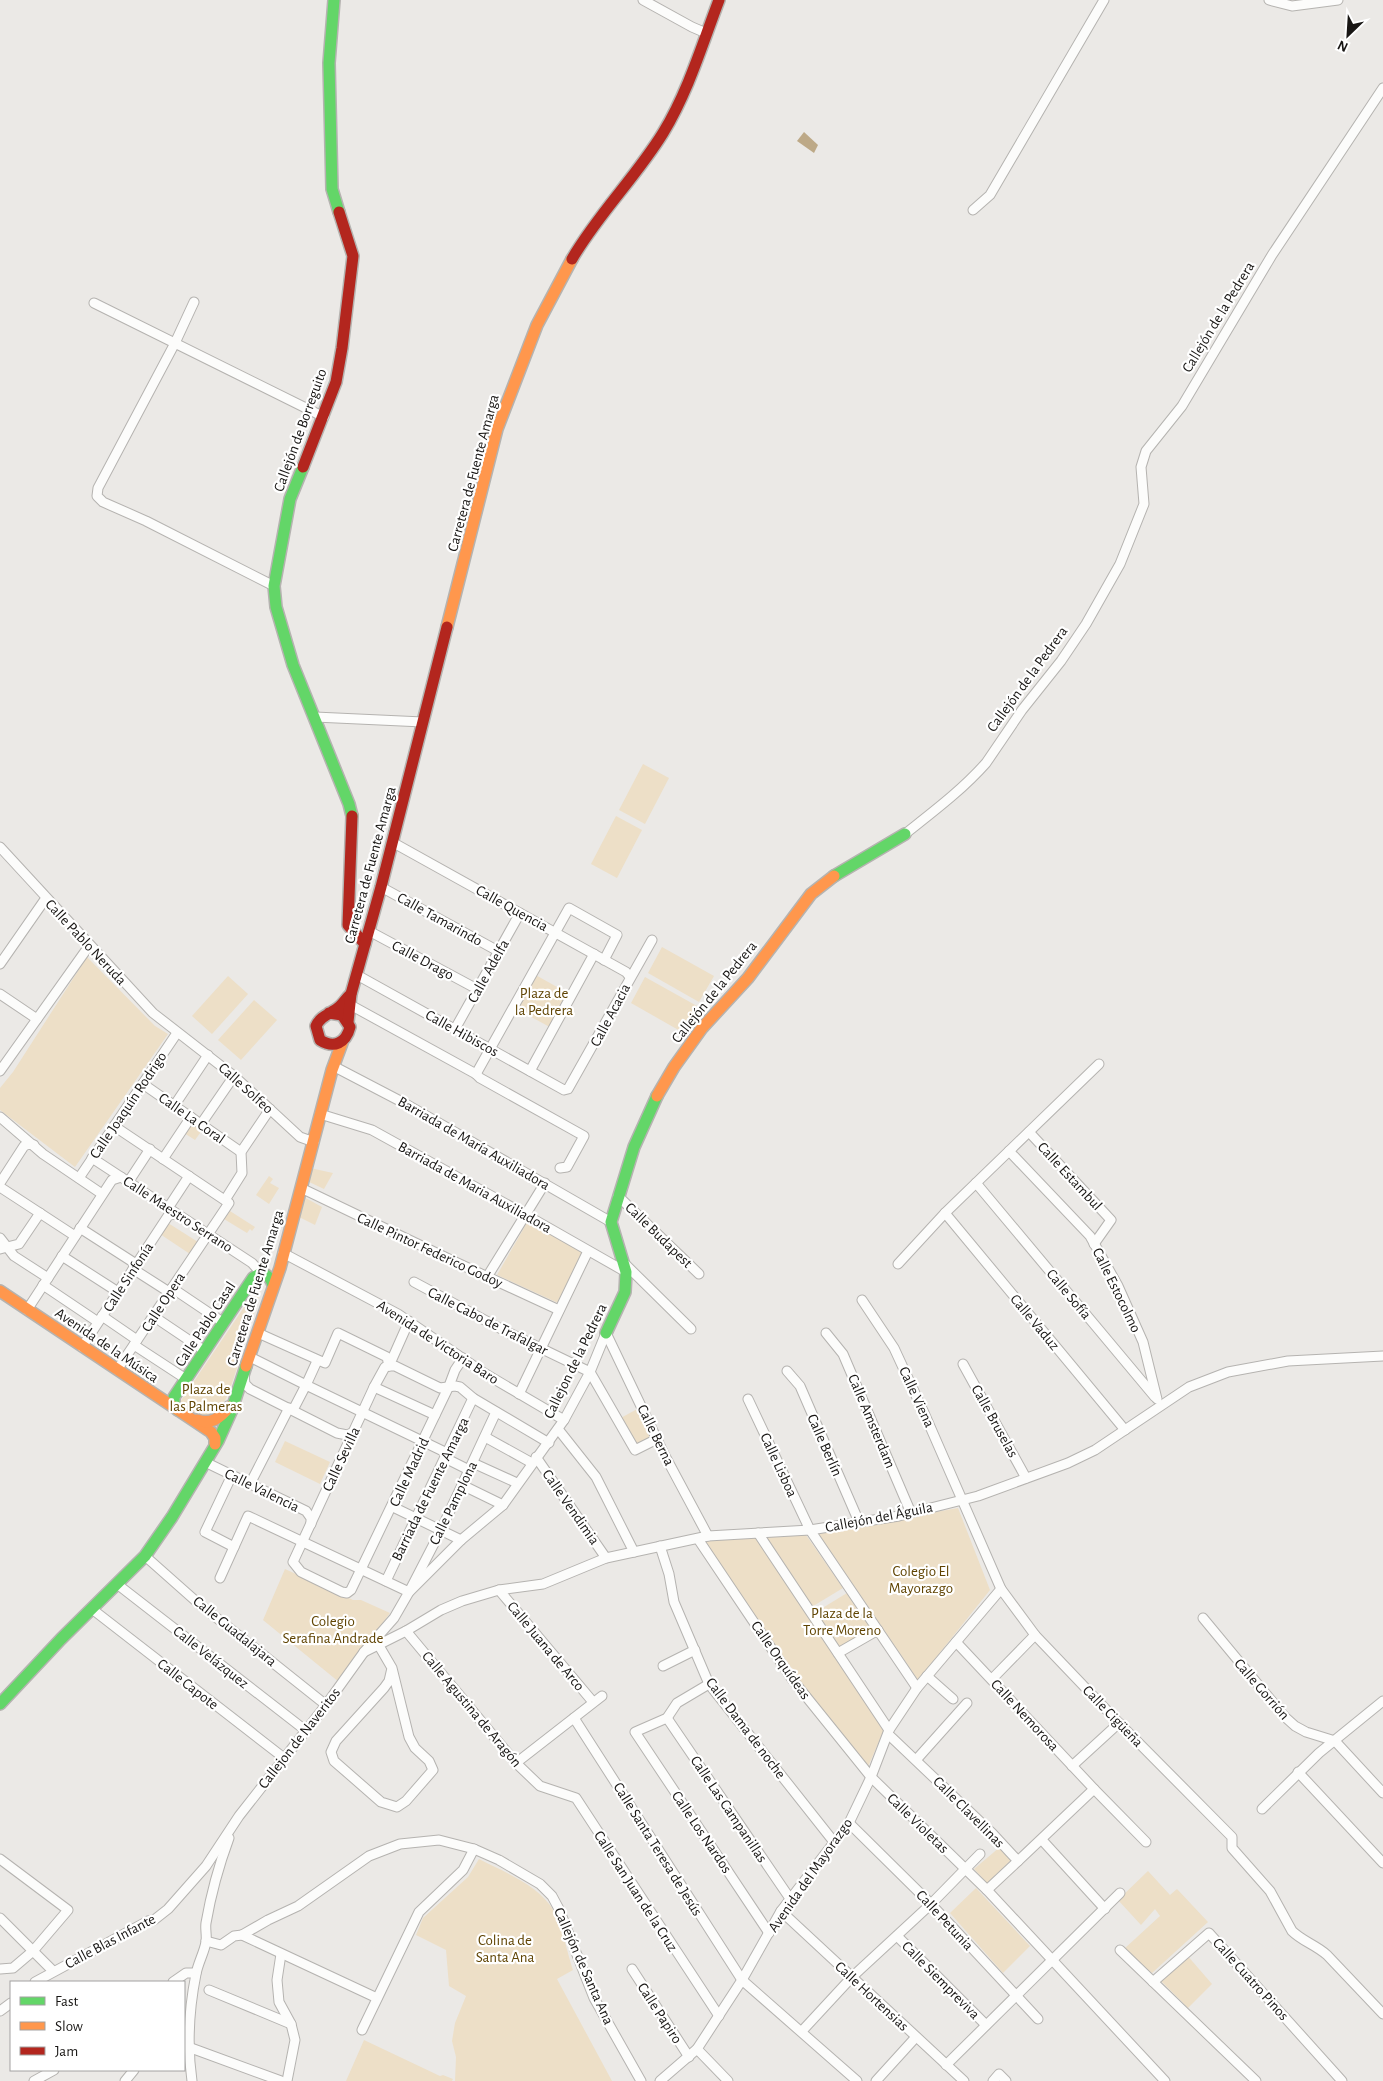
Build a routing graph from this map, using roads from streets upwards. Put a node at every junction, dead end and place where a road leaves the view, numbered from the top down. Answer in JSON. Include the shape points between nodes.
{"nodes":[{"id":1,"x":334,"y":0,"type":"edge"},
{"id":2,"x":643,"y":0,"type":"edge"},
{"id":3,"x":718,"y":0,"type":"edge"},
{"id":4,"x":1104,"y":0,"type":"edge"},
{"id":5,"x":1269,"y":0,"type":"edge"},
{"id":6,"x":1338,"y":0,"type":"edge"},
{"id":7,"x":706,"y":33,"type":"junction"},
{"id":8,"x":1383,"y":88,"type":"edge"},
{"id":9,"x":973,"y":210,"type":"dead end"},
{"id":10,"x":194,"y":302,"type":"dead end"},
{"id":11,"x":94,"y":303,"type":"dead end"},
{"id":12,"x":175,"y":343,"type":"junction"},
{"id":13,"x":324,"y":417,"type":"junction"},
{"id":14,"x":274,"y":586,"type":"junction"},
{"id":15,"x":315,"y":717,"type":"junction"},
{"id":16,"x":423,"y":722,"type":"junction"},
{"id":17,"x":905,"y":834,"type":"joint"},
{"id":18,"x":392,"y":842,"type":"junction"},
{"id":19,"x":0,"y":847,"type":"edge"},
{"id":20,"x":381,"y":888,"type":"junction"},
{"id":21,"x":46,"y":898,"type":"junction"},
{"id":22,"x":520,"y":913,"type":"junction"},
{"id":23,"x":369,"y":931,"type":"junction"},
{"id":24,"x":556,"y":933,"type":"junction"},
{"id":25,"x":652,"y":940,"type":"dead end"},
{"id":26,"x":365,"y":944,"type":"junction"},
{"id":27,"x":89,"y":946,"type":"junction"},
{"id":28,"x":498,"y":952,"type":"junction"},
{"id":29,"x":594,"y":954,"type":"junction"},
{"id":30,"x":2,"y":958,"type":"edge"},
{"id":31,"x":604,"y":960,"type":"junction"},
{"id":32,"x":357,"y":975,"type":"junction"},
{"id":33,"x":630,"y":976,"type":"junction"},
{"id":34,"x":477,"y":990,"type":"junction"},
{"id":35,"x":0,"y":994,"type":"edge"},
{"id":36,"x":349,"y":1000,"type":"junction"},
{"id":37,"x":329,"y":1013,"type":"junction"},
{"id":38,"x":37,"y":1019,"type":"junction"},
{"id":39,"x":348,"y":1022,"type":"junction"},
{"id":40,"x":455,"y":1029,"type":"junction"},
{"id":41,"x":178,"y":1032,"type":"junction"},
{"id":42,"x":324,"y":1043,"type":"junction"},
{"id":43,"x":342,"y":1043,"type":"junction"},
{"id":44,"x":490,"y":1049,"type":"junction"},
{"id":45,"x":208,"y":1054,"type":"junction"},
{"id":46,"x":1099,"y":1064,"type":"dead end"},
{"id":47,"x":333,"y":1068,"type":"junction"},
{"id":48,"x":0,"y":1071,"type":"edge"},
{"id":49,"x":530,"y":1071,"type":"junction"},
{"id":50,"x":234,"y":1076,"type":"junction"},
{"id":51,"x":478,"y":1076,"type":"junction"},
{"id":52,"x":142,"y":1084,"type":"junction"},
{"id":53,"x":568,"y":1089,"type":"joint"},
{"id":54,"x":174,"y":1106,"type":"junction"},
{"id":55,"x":270,"y":1109,"type":"junction"},
{"id":56,"x":320,"y":1114,"type":"junction"},
{"id":57,"x":0,"y":1117,"type":"edge"},
{"id":58,"x":191,"y":1117,"type":"junction"},
{"id":59,"x":201,"y":1124,"type":"junction"},
{"id":60,"x":114,"y":1126,"type":"junction"},
{"id":61,"x":1029,"y":1132,"type":"junction"},
{"id":62,"x":314,"y":1142,"type":"junction"},
{"id":63,"x":34,"y":1145,"type":"junction"},
{"id":64,"x":150,"y":1150,"type":"junction"},
{"id":65,"x":1009,"y":1151,"type":"junction"},
{"id":66,"x":241,"y":1152,"type":"junction"},
{"id":67,"x":92,"y":1158,"type":"junction"},
{"id":68,"x":163,"y":1159,"type":"junction"},
{"id":69,"x":560,"y":1168,"type":"dead end"},
{"id":70,"x":189,"y":1176,"type":"junction"},
{"id":71,"x":78,"y":1178,"type":"junction"},
{"id":72,"x":125,"y":1179,"type":"junction"},
{"id":73,"x":0,"y":1183,"type":"edge"},
{"id":74,"x":545,"y":1183,"type":"junction"},
{"id":75,"x":976,"y":1184,"type":"junction"},
{"id":76,"x":0,"y":1187,"type":"edge"},
{"id":77,"x":301,"y":1188,"type":"junction"},
{"id":78,"x":102,"y":1194,"type":"junction"},
{"id":79,"x":618,"y":1196,"type":"junction"},
{"id":80,"x":227,"y":1201,"type":"junction"},
{"id":81,"x":168,"y":1208,"type":"junction"},
{"id":82,"x":40,"y":1213,"type":"junction"},
{"id":83,"x":945,"y":1214,"type":"junction"},
{"id":84,"x":178,"y":1215,"type":"junction"},
{"id":85,"x":526,"y":1215,"type":"junction"},
{"id":86,"x":611,"y":1222,"type":"junction"},
{"id":87,"x":78,"y":1232,"type":"junction"},
{"id":88,"x":208,"y":1233,"type":"junction"},
{"id":89,"x":0,"y":1238,"type":"edge"},
{"id":90,"x":1094,"y":1244,"type":"junction"},
{"id":91,"x":4,"y":1248,"type":"edge"},
{"id":92,"x":588,"y":1251,"type":"junction"},
{"id":93,"x":62,"y":1256,"type":"junction"},
{"id":94,"x":281,"y":1258,"type":"junction"},
{"id":95,"x":621,"y":1260,"type":"junction"},
{"id":96,"x":898,"y":1264,"type":"dead end"},
{"id":97,"x":135,"y":1267,"type":"junction"},
{"id":98,"x":626,"y":1272,"type":"junction"},
{"id":99,"x":263,"y":1274,"type":"junction"},
{"id":100,"x":699,"y":1274,"type":"dead end"},
{"id":101,"x":487,"y":1277,"type":"junction"},
{"id":102,"x":46,"y":1282,"type":"junction"},
{"id":103,"x":414,"y":1282,"type":"dead end"},
{"id":104,"x":273,"y":1285,"type":"junction"},
{"id":105,"x":0,"y":1290,"type":"edge"},
{"id":106,"x":170,"y":1290,"type":"junction"},
{"id":107,"x":118,"y":1292,"type":"junction"},
{"id":108,"x":862,"y":1300,"type":"dead end"},
{"id":109,"x":27,"y":1310,"type":"junction"},
{"id":110,"x":559,"y":1310,"type":"junction"},
{"id":111,"x":153,"y":1316,"type":"junction"},
{"id":112,"x":100,"y":1319,"type":"junction"},
{"id":113,"x":409,"y":1321,"type":"junction"},
{"id":114,"x":224,"y":1323,"type":"junction"},
{"id":115,"x":691,"y":1329,"type":"dead end"},
{"id":116,"x":606,"y":1332,"type":"junction"},
{"id":117,"x":258,"y":1333,"type":"junction"},
{"id":118,"x":826,"y":1334,"type":"dead end"},
{"id":119,"x":136,"y":1342,"type":"junction"},
{"id":120,"x":82,"y":1347,"type":"junction"},
{"id":121,"x":542,"y":1349,"type":"junction"},
{"id":122,"x":205,"y":1351,"type":"junction"},
{"id":123,"x":1383,"y":1356,"type":"edge"},
{"id":124,"x":250,"y":1358,"type":"junction"},
{"id":125,"x":463,"y":1358,"type":"junction"},
{"id":126,"x":317,"y":1361,"type":"junction"},
{"id":127,"x":964,"y":1364,"type":"dead end"},
{"id":128,"x":389,"y":1366,"type":"junction"},
{"id":129,"x":118,"y":1370,"type":"junction"},
{"id":130,"x":787,"y":1370,"type":"dead end"},
{"id":131,"x":590,"y":1372,"type":"junction"},
{"id":132,"x":244,"y":1373,"type":"junction"},
{"id":133,"x":186,"y":1379,"type":"junction"},
{"id":134,"x":306,"y":1385,"type":"junction"},
{"id":135,"x":449,"y":1386,"type":"junction"},
{"id":136,"x":374,"y":1387,"type":"junction"},
{"id":137,"x":519,"y":1394,"type":"junction"},
{"id":138,"x":473,"y":1398,"type":"junction"},
{"id":139,"x":748,"y":1399,"type":"dead end"},
{"id":140,"x":1159,"y":1402,"type":"junction"},
{"id":141,"x":232,"y":1403,"type":"junction"},
{"id":142,"x":291,"y":1409,"type":"junction"},
{"id":143,"x":178,"y":1410,"type":"junction"},
{"id":144,"x":496,"y":1412,"type":"junction"},
{"id":145,"x":362,"y":1413,"type":"junction"},
{"id":146,"x":435,"y":1415,"type":"junction"},
{"id":147,"x":191,"y":1419,"type":"junction"},
{"id":148,"x":564,"y":1420,"type":"junction"},
{"id":149,"x":558,"y":1429,"type":"junction"},
{"id":150,"x":1125,"y":1430,"type":"junction"},
{"id":151,"x":354,"y":1432,"type":"junction"},
{"id":152,"x":485,"y":1437,"type":"junction"},
{"id":153,"x":657,"y":1440,"type":"junction"},
{"id":154,"x":422,"y":1442,"type":"junction"},
{"id":155,"x":549,"y":1443,"type":"junction"},
{"id":156,"x":215,"y":1444,"type":"junction"},
{"id":157,"x":446,"y":1456,"type":"junction"},
{"id":158,"x":534,"y":1460,"type":"junction"},
{"id":159,"x":205,"y":1462,"type":"junction"},
{"id":160,"x":471,"y":1466,"type":"junction"},
{"id":161,"x":232,"y":1475,"type":"junction"},
{"id":162,"x":1026,"y":1478,"type":"junction"},
{"id":163,"x":517,"y":1483,"type":"junction"},
{"id":164,"x":250,"y":1484,"type":"junction"},
{"id":165,"x":462,"y":1485,"type":"junction"},
{"id":166,"x":963,"y":1500,"type":"junction"},
{"id":167,"x":503,"y":1505,"type":"junction"},
{"id":168,"x":393,"y":1506,"type":"junction"},
{"id":169,"x":911,"y":1513,"type":"junction"},
{"id":170,"x":416,"y":1518,"type":"junction"},
{"id":171,"x":859,"y":1522,"type":"junction"},
{"id":172,"x":311,"y":1524,"type":"junction"},
{"id":173,"x":441,"y":1530,"type":"junction"},
{"id":174,"x":810,"y":1530,"type":"junction"},
{"id":175,"x":758,"y":1533,"type":"junction"},
{"id":176,"x":708,"y":1536,"type":"junction"},
{"id":177,"x":698,"y":1539,"type":"junction"},
{"id":178,"x":461,"y":1540,"type":"junction"},
{"id":179,"x":302,"y":1542,"type":"junction"},
{"id":180,"x":234,"y":1546,"type":"junction"},
{"id":181,"x":660,"y":1546,"type":"junction"},
{"id":182,"x":634,"y":1552,"type":"junction"},
{"id":183,"x":145,"y":1556,"type":"junction"},
{"id":184,"x":606,"y":1558,"type":"junction"},
{"id":185,"x":362,"y":1570,"type":"junction"},
{"id":186,"x":220,"y":1578,"type":"dead end"},
{"id":187,"x":386,"y":1580,"type":"junction"},
{"id":188,"x":117,"y":1584,"type":"junction"},
{"id":189,"x":355,"y":1586,"type":"joint"},
{"id":190,"x":1001,"y":1589,"type":"junction"},
{"id":191,"x":500,"y":1590,"type":"junction"},
{"id":192,"x":409,"y":1592,"type":"junction"},
{"id":193,"x":92,"y":1609,"type":"junction"},
{"id":194,"x":1203,"y":1618,"type":"dead end"},
{"id":195,"x":878,"y":1630,"type":"junction"},
{"id":196,"x":406,"y":1631,"type":"junction"},
{"id":197,"x":1035,"y":1635,"type":"junction"},
{"id":198,"x":956,"y":1642,"type":"junction"},
{"id":199,"x":378,"y":1644,"type":"junction"},
{"id":200,"x":694,"y":1650,"type":"junction"},
{"id":201,"x":364,"y":1652,"type":"junction"},
{"id":202,"x":838,"y":1653,"type":"junction"},
{"id":203,"x":663,"y":1666,"type":"dead end"},
{"id":204,"x":392,"y":1668,"type":"junction"},
{"id":205,"x":927,"y":1676,"type":"junction"},
{"id":206,"x":992,"y":1680,"type":"junction"},
{"id":207,"x":709,"y":1684,"type":"junction"},
{"id":208,"x":917,"y":1688,"type":"junction"},
{"id":209,"x":602,"y":1696,"type":"dead end"},
{"id":210,"x":953,"y":1699,"type":"dead end"},
{"id":211,"x":1383,"y":1700,"type":"edge"},
{"id":212,"x":593,"y":1702,"type":"junction"},
{"id":213,"x":967,"y":1703,"type":"dead end"},
{"id":214,"x":0,"y":1704,"type":"edge"},
{"id":215,"x":326,"y":1705,"type":"junction"},
{"id":216,"x":574,"y":1718,"type":"junction"},
{"id":217,"x":667,"y":1718,"type":"junction"},
{"id":218,"x":1118,"y":1723,"type":"junction"},
{"id":219,"x":305,"y":1730,"type":"junction"},
{"id":220,"x":888,"y":1732,"type":"junction"},
{"id":221,"x":1335,"y":1741,"type":"junction"},
{"id":222,"x":284,"y":1758,"type":"junction"},
{"id":223,"x":916,"y":1760,"type":"junction"},
{"id":224,"x":516,"y":1763,"type":"junction"},
{"id":225,"x":1072,"y":1766,"type":"junction"},
{"id":226,"x":1298,"y":1772,"type":"junction"},
{"id":227,"x":870,"y":1777,"type":"junction"},
{"id":228,"x":540,"y":1786,"type":"joint"},
{"id":229,"x":1094,"y":1789,"type":"junction"},
{"id":230,"x":1383,"y":1793,"type":"edge"},
{"id":231,"x":1262,"y":1809,"type":"dead end"},
{"id":232,"x":849,"y":1822,"type":"junction"},
{"id":233,"x":234,"y":1823,"type":"junction"},
{"id":234,"x":1042,"y":1840,"type":"junction"},
{"id":235,"x":834,"y":1842,"type":"junction"},
{"id":236,"x":1146,"y":1842,"type":"dead end"},
{"id":237,"x":474,"y":1849,"type":"junction"},
{"id":238,"x":980,"y":1854,"type":"dead end"},
{"id":239,"x":0,"y":1859,"type":"edge"},
{"id":240,"x":1018,"y":1861,"type":"junction"},
{"id":241,"x":1383,"y":1864,"type":"edge"},
{"id":242,"x":966,"y":1868,"type":"junction"},
{"id":243,"x":987,"y":1890,"type":"junction"},
{"id":244,"x":1120,"y":1893,"type":"dead end"},
{"id":245,"x":791,"y":1900,"type":"junction"},
{"id":246,"x":931,"y":1904,"type":"junction"},
{"id":247,"x":1105,"y":1909,"type":"junction"},
{"id":248,"x":781,"y":1911,"type":"junction"},
{"id":249,"x":0,"y":1918,"type":"edge"},
{"id":250,"x":769,"y":1933,"type":"junction"},
{"id":251,"x":242,"y":1935,"type":"junction"},
{"id":252,"x":897,"y":1936,"type":"junction"},
{"id":253,"x":206,"y":1940,"type":"junction"},
{"id":254,"x":1120,"y":1950,"type":"dead end"},
{"id":255,"x":33,"y":1951,"type":"junction"},
{"id":256,"x":281,"y":1954,"type":"junction"},
{"id":257,"x":1052,"y":1961,"type":"junction"},
{"id":258,"x":0,"y":1969,"type":"edge"},
{"id":259,"x":632,"y":1969,"type":"dead end"},
{"id":260,"x":54,"y":1971,"type":"junction"},
{"id":261,"x":196,"y":1973,"type":"junction"},
{"id":262,"x":852,"y":1977,"type":"junction"},
{"id":263,"x":742,"y":1980,"type":"junction"},
{"id":264,"x":37,"y":1981,"type":"edge"},
{"id":265,"x":174,"y":1981,"type":"edge"},
{"id":266,"x":1153,"y":1982,"type":"junction"},
{"id":267,"x":209,"y":1990,"type":"dead end"},
{"id":268,"x":1015,"y":1996,"type":"junction"},
{"id":269,"x":377,"y":1998,"type":"junction"},
{"id":270,"x":186,"y":2011,"type":"edge"},
{"id":271,"x":1383,"y":2014,"type":"edge"},
{"id":272,"x":719,"y":2016,"type":"junction"},
{"id":273,"x":1038,"y":2019,"type":"dead end"},
{"id":274,"x":291,"y":2024,"type":"junction"},
{"id":275,"x":986,"y":2025,"type":"junction"},
{"id":276,"x":362,"y":2030,"type":"dead end"},
{"id":277,"x":802,"y":2032,"type":"junction"},
{"id":278,"x":916,"y":2037,"type":"junction"},
{"id":279,"x":191,"y":2048,"type":"junction"},
{"id":280,"x":697,"y":2049,"type":"junction"},
{"id":281,"x":689,"y":2057,"type":"junction"},
{"id":282,"x":946,"y":2064,"type":"junction"},
{"id":283,"x":52,"y":2071,"type":"edge"},
{"id":284,"x":133,"y":2071,"type":"edge"},
{"id":285,"x":996,"y":2078,"type":"edge"},
{"id":286,"x":34,"y":2081,"type":"edge"},
{"id":287,"x":125,"y":2081,"type":"edge"},
{"id":288,"x":192,"y":2081,"type":"edge"},
{"id":289,"x":281,"y":2081,"type":"edge"},
{"id":290,"x":287,"y":2081,"type":"edge"},
{"id":291,"x":640,"y":2081,"type":"edge"},
{"id":292,"x":660,"y":2081,"type":"edge"},
{"id":293,"x":728,"y":2081,"type":"edge"},
{"id":294,"x":857,"y":2081,"type":"edge"},
{"id":295,"x":876,"y":2081,"type":"edge"},
{"id":296,"x":964,"y":2081,"type":"edge"},
{"id":297,"x":1006,"y":2081,"type":"edge"},
{"id":298,"x":1165,"y":2081,"type":"edge"},
{"id":299,"x":1256,"y":2081,"type":"edge"},
{"id":300,"x":1342,"y":2081,"type":"edge"}],
"edges":[{"from":1,"to":13,"type":"street","name":"Callejón de Borreguito","via":[[329,63],[332,189],[353,256],[336,382]]},
{"from":2,"to":7,"type":"street"},
{"from":3,"to":7,"type":"street","name":"Carretera de Fuente Amarga"},
{"from":4,"to":9,"type":"street","via":[[990,195]]},
{"from":5,"to":6,"type":"street","via":[[1292,6]]},
{"from":7,"to":16,"type":"street","name":"Carretera de Fuente Amarga","via":[[670,120],[576,250],[545,307],[519,366],[498,429]]},
{"from":8,"to":17,"type":"street","name":"Callejón de la Pedrera","via":[[1272,255],[1182,406],[1146,451],[1140,467],[1144,495],[1142,511],[1120,564],[1086,624],[981,768],[947,801]]},
{"from":10,"to":12,"type":"street"},
{"from":11,"to":12,"type":"street"},
{"from":12,"to":13,"type":"street"},
{"from":12,"to":14,"type":"street","via":[[98,488],[97,496],[103,502],[146,520]]},
{"from":13,"to":14,"type":"street","name":"Callejón de Borreguito","via":[[290,499]]},
{"from":14,"to":15,"type":"street","name":"Callejón de Borreguito","via":[[276,607],[293,665]]},
{"from":15,"to":16,"type":"street"},
{"from":15,"to":26,"type":"street","name":"Callejón de Borreguito","via":[[353,821],[348,925]]},
{"from":16,"to":18,"type":"street","name":"Carretera de Fuente Amarga"},
{"from":17,"to":79,"type":"street","name":"Callejón de la Pedrera","via":[[838,873],[811,894],[748,978],[686,1048],[658,1094],[634,1147]]},
{"from":18,"to":20,"type":"street","name":"Carretera de Fuente Amarga"},
{"from":18,"to":22,"type":"street","name":"Calle Quencia"},
{"from":19,"to":21,"type":"street","name":"Calle Pablo Neruda"},
{"from":20,"to":23,"type":"street","name":"Carretera de Fuente Amarga"},
{"from":20,"to":28,"type":"street","name":"Calle Tamarindo"},
{"from":21,"to":27,"type":"street","name":"Calle Pablo Neruda"},
{"from":21,"to":30,"type":"street"},
{"from":22,"to":24,"type":"street","name":"Calle Quencia"},
{"from":22,"to":28,"type":"street","name":"Calle Adelfa"},
{"from":23,"to":26,"type":"street","name":"Carretera de Fuente Amarga"},
{"from":23,"to":34,"type":"street","name":"Calle Drago"},
{"from":24,"to":29,"type":"street","name":"Calle Quencia"},
{"from":24,"to":31,"type":"street","via":[[569,908],[617,935]]},
{"from":24,"to":44,"type":"street"},
{"from":25,"to":33,"type":"street","name":"Calle Acacia"},
{"from":26,"to":32,"type":"street","name":"Carretera de Fuente Amarga"},
{"from":27,"to":38,"type":"street"},
{"from":27,"to":41,"type":"street","name":"Calle Pablo Neruda","via":[[140,1000]]},
{"from":28,"to":34,"type":"street","name":"Calle Adelfa"},
{"from":29,"to":31,"type":"street","name":"Calle Quencia"},
{"from":29,"to":49,"type":"street"},
{"from":31,"to":33,"type":"street","name":"Calle Quencia"},
{"from":32,"to":36,"type":"street","name":"Carretera de Fuente Amarga"},
{"from":32,"to":40,"type":"street","name":"Calle Hibiscos"},
{"from":33,"to":53,"type":"street","name":"Calle Acacia","via":[[630,982]]},
{"from":34,"to":40,"type":"street","name":"Calle Adelfa"},
{"from":35,"to":38,"type":"street"},
{"from":36,"to":37,"type":"street"},
{"from":36,"to":39,"type":"street","name":"Carretera de Fuente Amarga"},
{"from":36,"to":51,"type":"street"},
{"from":37,"to":39,"type":"street","via":[[342,1015]]},
{"from":37,"to":42,"type":"street","via":[[320,1017],[316,1026]]},
{"from":38,"to":48,"type":"street"},
{"from":39,"to":43,"type":"street","via":[[350,1032]]},
{"from":40,"to":44,"type":"street","name":"Calle Hibiscos"},
{"from":41,"to":45,"type":"street","name":"Calle Solfeo"},
{"from":41,"to":52,"type":"street","name":"Calle Joaquín Rodrigo"},
{"from":42,"to":43,"type":"street","via":[[332,1046]]},
{"from":42,"to":47,"type":"street"},
{"from":43,"to":47,"type":"street","name":"Carretera de Fuente Amarga"},
{"from":44,"to":49,"type":"street","name":"Calle Hibiscos"},
{"from":44,"to":51,"type":"street"},
{"from":45,"to":50,"type":"street","name":"Calle Solfeo"},
{"from":45,"to":54,"type":"street"},
{"from":46,"to":61,"type":"street"},
{"from":47,"to":56,"type":"street","name":"Carretera de Fuente Amarga"},
{"from":47,"to":74,"type":"street","name":"Barriada de María Auxiliadora","via":[[404,1103]]},
{"from":49,"to":53,"type":"street","name":"Calle Hibiscos","via":[[564,1090]]},
{"from":50,"to":55,"type":"street","name":"Calle Solfeo"},
{"from":50,"to":59,"type":"street"},
{"from":51,"to":69,"type":"street","via":[[584,1136],[567,1167]]},
{"from":52,"to":54,"type":"street","name":"Calle La Coral"},
{"from":52,"to":60,"type":"street","name":"Calle Joaquín Rodrigo"},
{"from":54,"to":58,"type":"street","name":"Calle La Coral"},
{"from":55,"to":62,"type":"street","name":"Calle Solfeo","via":[[300,1137]]},
{"from":55,"to":66,"type":"street"},
{"from":56,"to":62,"type":"street","name":"Carretera de Fuente Amarga"},
{"from":56,"to":85,"type":"street","name":"Barriada de Maria Auxiliadora","via":[[372,1130]]},
{"from":57,"to":63,"type":"street"},
{"from":58,"to":59,"type":"street","name":"Calle La Coral"},
{"from":58,"to":68,"type":"street"},
{"from":59,"to":66,"type":"street","name":"Calle La Coral"},
{"from":60,"to":64,"type":"street"},
{"from":60,"to":67,"type":"street","name":"Calle Joaquín Rodrigo"},
{"from":61,"to":65,"type":"street"},
{"from":61,"to":90,"type":"street","name":"Calle Estambul","via":[[1111,1220]]},
{"from":62,"to":77,"type":"street","name":"Carretera de Fuente Amarga"},
{"from":63,"to":71,"type":"street"},
{"from":63,"to":73,"type":"street","via":[[24,1146]]},
{"from":64,"to":68,"type":"street"},
{"from":64,"to":72,"type":"street"},
{"from":65,"to":75,"type":"street"},
{"from":65,"to":90,"type":"street","name":"Calle Estocolmo"},
{"from":66,"to":80,"type":"street","name":"Calle Opera","via":[[242,1173]]},
{"from":67,"to":71,"type":"street","name":"Calle Joaquín Rodrigo"},
{"from":67,"to":72,"type":"street","name":"Calle Maestro Serrano"},
{"from":68,"to":70,"type":"street"},
{"from":70,"to":80,"type":"street"},
{"from":70,"to":81,"type":"street"},
{"from":71,"to":78,"type":"street"},
{"from":72,"to":78,"type":"street","via":[[112,1180]]},
{"from":72,"to":81,"type":"street","name":"Calle Maestro Serrano"},
{"from":74,"to":85,"type":"street"},
{"from":74,"to":86,"type":"street","name":"Barriada de María Auxiliadora"},
{"from":75,"to":83,"type":"street"},
{"from":75,"to":140,"type":"street","name":"Calle Sofía"},
{"from":76,"to":82,"type":"street"},
{"from":77,"to":94,"type":"street","name":"Carretera de Fuente Amarga"},
{"from":77,"to":101,"type":"street","name":"Calle Pintor Federico Godoy"},
{"from":78,"to":87,"type":"street"},
{"from":79,"to":86,"type":"street","name":"Callejón de la Pedrera"},
{"from":79,"to":100,"type":"street","name":"Calle Budapest"},
{"from":80,"to":88,"type":"street","name":"Calle Opera"},
{"from":81,"to":84,"type":"street","name":"Calle Maestro Serrano"},
{"from":82,"to":87,"type":"street"},
{"from":82,"to":91,"type":"street","via":[[19,1244]]},
{"from":83,"to":96,"type":"street"},
{"from":83,"to":150,"type":"street","name":"Calle Vaduz"},
{"from":84,"to":88,"type":"street","name":"Calle Maestro Serrano"},
{"from":84,"to":97,"type":"street","name":"Calle Sinfonía","via":[[168,1216]]},
{"from":85,"to":92,"type":"street","name":"Barriada de Maria Auxiliadora"},
{"from":85,"to":101,"type":"street"},
{"from":86,"to":95,"type":"street","name":"Callejon de la Pedrera"},
{"from":87,"to":93,"type":"street"},
{"from":87,"to":97,"type":"street"},
{"from":88,"to":99,"type":"street","name":"Calle Maestro Serrano","via":[[252,1262]]},
{"from":88,"to":106,"type":"street","name":"Calle Opera"},
{"from":89,"to":91,"type":"street"},
{"from":90,"to":140,"type":"street","name":"Calle Estocolmo","via":[[1118,1286],[1143,1342]]},
{"from":91,"to":102,"type":"street"},
{"from":92,"to":98,"type":"street","name":"Barriada de Maria Auxiliadora"},
{"from":92,"to":110,"type":"street"},
{"from":93,"to":102,"type":"street"},
{"from":93,"to":107,"type":"street"},
{"from":94,"to":99,"type":"street","name":"Calle Pablo Casal","via":[[270,1272]]},
{"from":94,"to":104,"type":"street","name":"Carretera de Fuente Amarga"},
{"from":94,"to":113,"type":"street","name":"Avenida de Victoria Baro"},
{"from":95,"to":98,"type":"street","name":"Callejon de la Pedrera"},
{"from":95,"to":115,"type":"street"},
{"from":97,"to":106,"type":"street"},
{"from":97,"to":107,"type":"street","name":"Calle Sinfonía"},
{"from":98,"to":116,"type":"street","name":"Callejon de la Pedrera","via":[[625,1292]]},
{"from":99,"to":104,"type":"street","via":[[271,1278]]},
{"from":99,"to":114,"type":"street","name":"Calle Pablo Casal","via":[[253,1278]]},
{"from":101,"to":110,"type":"street","name":"Calle Pintor Federico Godoy"},
{"from":102,"to":109,"type":"street"},
{"from":102,"to":112,"type":"street"},
{"from":103,"to":121,"type":"street","name":"Calle Cabo de Trafalgar"},
{"from":104,"to":117,"type":"street","name":"Carretera de Fuente Amarga"},
{"from":105,"to":109,"type":"street","name":"Avenida de la Música"},
{"from":106,"to":111,"type":"street","name":"Calle Opera"},
{"from":106,"to":114,"type":"street"},
{"from":107,"to":112,"type":"street","name":"Calle Sinfonía"},
{"from":108,"to":166,"type":"street","name":"Calle Viena","via":[[894,1348]]},
{"from":109,"to":120,"type":"street","name":"Avenida de la Música"},
{"from":110,"to":121,"type":"street"},
{"from":111,"to":119,"type":"street","name":"Calle Opera"},
{"from":111,"to":122,"type":"street"},
{"from":112,"to":119,"type":"street"},
{"from":112,"to":120,"type":"street","name":"Calle Sinfonía"},
{"from":113,"to":125,"type":"street","name":"Avenida de Victoria Baro"},
{"from":113,"to":128,"type":"street","name":"Calle Sevilla"},
{"from":114,"to":122,"type":"street","name":"Calle Pablo Casal"},
{"from":116,"to":131,"type":"street","name":"Callejon de la Pedrera"},
{"from":116,"to":153,"type":"street","name":"Calle Berna"},
{"from":117,"to":124,"type":"street","name":"Carretera de Fuente Amarga"},
{"from":117,"to":126,"type":"street"},
{"from":118,"to":169,"type":"street","name":"Calle Amsterdam","via":[[842,1354]]},
{"from":119,"to":129,"type":"street","name":"Calle Opera"},
{"from":119,"to":133,"type":"street"},
{"from":120,"to":129,"type":"street","name":"Avenida de la Música"},
{"from":121,"to":131,"type":"street","name":"Calle Cabo de Trafalgar"},
{"from":121,"to":137,"type":"street"},
{"from":122,"to":133,"type":"street","name":"Calle Pablo Casal"},
{"from":123,"to":140,"type":"street","name":"Callejón del Águila","via":[[1288,1361],[1228,1372],[1189,1386]]},
{"from":124,"to":132,"type":"street","name":"Carretera de Fuente Amarga"},
{"from":124,"to":134,"type":"street"},
{"from":125,"to":135,"type":"street","name":"Calle Madrid"},
{"from":125,"to":137,"type":"street","name":"Avenida de Victoria Baro"},
{"from":126,"to":128,"type":"street","via":[[325,1363],[338,1334],[387,1357]]},
{"from":126,"to":134,"type":"street"},
{"from":127,"to":162,"type":"street","name":"Calle Bruselas"},
{"from":128,"to":135,"type":"street","via":[[440,1388]]},
{"from":128,"to":136,"type":"street","name":"Calle Sevilla","via":[[385,1367]]},
{"from":129,"to":143,"type":"street","name":"Avenida de la Música"},
{"from":130,"to":171,"type":"street","name":"Calle Berlín","via":[[800,1386]]},
{"from":131,"to":148,"type":"street","name":"Callejon de la Pedrera"},
{"from":131,"to":153,"type":"street","via":[[635,1450]]},
{"from":132,"to":141,"type":"street","name":"Carretera de Fuente Amarga"},
{"from":132,"to":142,"type":"street","via":[[247,1387]]},
{"from":133,"to":143,"type":"street","name":"Calle Pablo Casal","via":[[174,1397]]},
{"from":134,"to":142,"type":"street"},
{"from":134,"to":145,"type":"street"},
{"from":135,"to":138,"type":"street","via":[[460,1387]]},
{"from":135,"to":146,"type":"street","name":"Calle Madrid"},
{"from":136,"to":145,"type":"street","name":"Calle Sevilla"},
{"from":136,"to":146,"type":"street"},
{"from":137,"to":148,"type":"street","name":"Avenida de Victoria Baro"},
{"from":138,"to":144,"type":"street"},
{"from":138,"to":157,"type":"street","name":"Barriada de Fuente Amarga"},
{"from":139,"to":174,"type":"street","name":"Calle Lisboa"},
{"from":140,"to":150,"type":"street","name":"Callejón del Águila"},
{"from":141,"to":147,"type":"street","via":[[216,1420],[204,1423]]},
{"from":141,"to":156,"type":"street","name":"Carretera de Fuente Amarga","via":[[231,1412]]},
{"from":142,"to":151,"type":"street","via":[[343,1436]]},
{"from":142,"to":164,"type":"street"},
{"from":143,"to":147,"type":"street","name":"Avenida de la Música"},
{"from":144,"to":152,"type":"street","name":"Calle Pamplona"},
{"from":144,"to":155,"type":"street"},
{"from":145,"to":151,"type":"street","name":"Calle Sevilla"},
{"from":145,"to":154,"type":"street"},
{"from":146,"to":154,"type":"street","name":"Calle Madrid"},
{"from":147,"to":156,"type":"street","name":"Avenida de la Música","via":[[211,1432]]},
{"from":148,"to":149,"type":"street","name":"Callejon de la Pedrera"},
{"from":149,"to":155,"type":"street","name":"Callejon de la Pedrera"},
{"from":149,"to":182,"type":"street","via":[[596,1477]]},
{"from":150,"to":162,"type":"street","name":"Callejón del Águila","via":[[1095,1450]]},
{"from":151,"to":172,"type":"street","name":"Calle Sevilla"},
{"from":152,"to":158,"type":"street"},
{"from":152,"to":160,"type":"street","name":"Calle Pamplona"},
{"from":153,"to":176,"type":"street","name":"Calle Berna"},
{"from":154,"to":157,"type":"street"},
{"from":154,"to":168,"type":"street","name":"Calle Madrid"},
{"from":155,"to":158,"type":"street","name":"Callejon de la Pedrera"},
{"from":156,"to":159,"type":"street","name":"Carretera de Fuente Amarga"},
{"from":157,"to":160,"type":"street"},
{"from":157,"to":170,"type":"street","name":"Barriada de Fuente Amarga"},
{"from":158,"to":163,"type":"street","name":"Callejon de la Pedrera"},
{"from":158,"to":184,"type":"street","name":"Calle Vendimia"},
{"from":159,"to":161,"type":"street","name":"Calle Valencia"},
{"from":159,"to":183,"type":"street","name":"Carretera de Fuente Amarga"},
{"from":160,"to":163,"type":"street"},
{"from":160,"to":165,"type":"street","name":"Calle Pamplona"},
{"from":161,"to":164,"type":"street","name":"Calle Valencia"},
{"from":161,"to":180,"type":"street","via":[[205,1532]]},
{"from":162,"to":166,"type":"street","name":"Callejón del Águila"},
{"from":163,"to":167,"type":"street","name":"Callejon de la Pedrera"},
{"from":164,"to":172,"type":"street","name":"Calle Valencia","via":[[306,1511]]},
{"from":165,"to":167,"type":"street"},
{"from":165,"to":173,"type":"street","name":"Calle Pamplona"},
{"from":166,"to":169,"type":"street","name":"Callejón del Águila"},
{"from":166,"to":190,"type":"street","name":"Calle Viena"},
{"from":167,"to":178,"type":"street","name":"Callejon de la Pedrera"},
{"from":168,"to":170,"type":"street"},
{"from":168,"to":185,"type":"street","name":"Calle Madrid"},
{"from":169,"to":171,"type":"street","name":"Callejón del Águila"},
{"from":170,"to":173,"type":"street"},
{"from":170,"to":187,"type":"street","name":"Barriada de Fuente Amarga"},
{"from":171,"to":174,"type":"street","name":"Callejón del Águila"},
{"from":172,"to":179,"type":"street","name":"Calle Sevilla"},
{"from":173,"to":178,"type":"street"},
{"from":173,"to":192,"type":"street","name":"Calle Pamplona"},
{"from":174,"to":175,"type":"street","name":"Callejón del Águila"},
{"from":174,"to":195,"type":"street","name":"Calle Lisboa"},
{"from":175,"to":176,"type":"street","name":"Callejón del Águila"},
{"from":175,"to":202,"type":"street","name":"Calle Clavellinas"},
{"from":176,"to":177,"type":"street","name":"Callejón del Águila"},
{"from":177,"to":181,"type":"street","name":"Callejón del Águila"},
{"from":177,"to":227,"type":"street","name":"Calle Orquídeas","via":[[792,1679]]},
{"from":178,"to":192,"type":"street","name":"Callejon de la Pedrera"},
{"from":179,"to":180,"type":"street","via":[[248,1516]]},
{"from":179,"to":185,"type":"street"},
{"from":179,"to":189,"type":"street","name":"Calle Sevilla","via":[[293,1562],[301,1572],[342,1592],[347,1593]]},
{"from":180,"to":186,"type":"street"},
{"from":181,"to":182,"type":"street","name":"Callejón del Águila"},
{"from":181,"to":200,"type":"street","name":"Calle Dama de noche","via":[[674,1602]]},
{"from":182,"to":184,"type":"street","name":"Callejón del Águila"},
{"from":183,"to":188,"type":"street","name":"Carretera de Fuente Amarga"},
{"from":183,"to":215,"type":"street","name":"Calle Guadalajara"},
{"from":184,"to":191,"type":"street","name":"Callejón del Águila","via":[[543,1584]]},
{"from":185,"to":187,"type":"street"},
{"from":185,"to":189,"type":"street","name":"Calle Madrid"},
{"from":187,"to":192,"type":"street"},
{"from":188,"to":193,"type":"street","name":"Carretera de Fuente Amarga"},
{"from":188,"to":219,"type":"street","name":"Calle Velázquez"},
{"from":190,"to":197,"type":"street","name":"Calle Cigüeña"},
{"from":190,"to":198,"type":"street","name":"Avenida del Mayorazgo"},
{"from":191,"to":196,"type":"street","name":"Callejón del Águila","via":[[440,1610]]},
{"from":191,"to":212,"type":"street","name":"Calle Juana de Arco"},
{"from":192,"to":201,"type":"street","name":"Callejon de la Pedrera","via":[[394,1618]]},
{"from":193,"to":214,"type":"street","name":"Carretera de Fuente Amarga"},
{"from":193,"to":222,"type":"street","name":"Calle Capote"},
{"from":194,"to":221,"type":"street","name":"Calle Gorrión","via":[[1285,1717],[1306,1732]]},
{"from":195,"to":202,"type":"street"},
{"from":195,"to":208,"type":"street","name":"Calle Lisboa"},
{"from":196,"to":199,"type":"street","name":"Callejón del Águila"},
{"from":196,"to":224,"type":"street","name":"Calle Agustina de Aragón"},
{"from":197,"to":206,"type":"street"},
{"from":197,"to":218,"type":"street","name":"Calle Cigüeña"},
{"from":198,"to":205,"type":"street","name":"Avenida del Mayorazgo"},
{"from":198,"to":206,"type":"street","name":"Calle Nemorosa"},
{"from":199,"to":201,"type":"street","name":"Callejón del Águila"},
{"from":199,"to":204,"type":"street"},
{"from":200,"to":203,"type":"street"},
{"from":200,"to":207,"type":"street","name":"Calle Dama de noche"},
{"from":201,"to":215,"type":"street","name":"Callejon de Naveritos"},
{"from":202,"to":220,"type":"street","name":"Calle Clavellinas"},
{"from":204,"to":204,"type":"street","via":[[409,1737],[433,1770],[397,1807],[381,1802],[334,1761],[331,1752],[336,1741],[384,1688]]},
{"from":205,"to":208,"type":"street","name":"Avenida del Mayorazgo"},
{"from":205,"to":210,"type":"street"},
{"from":206,"to":225,"type":"street","name":"Calle Nemorosa"},
{"from":207,"to":217,"type":"street","via":[[678,1704]]},
{"from":207,"to":235,"type":"street","name":"Calle Dama de noche"},
{"from":208,"to":220,"type":"street","name":"Avenida del Mayorazgo"},
{"from":209,"to":212,"type":"street"},
{"from":211,"to":221,"type":"street"},
{"from":212,"to":216,"type":"street"},
{"from":213,"to":223,"type":"street"},
{"from":215,"to":219,"type":"street","name":"Callejon de Naveritos"},
{"from":216,"to":224,"type":"street"},
{"from":216,"to":263,"type":"street","name":"Calle Santa Teresa de Jesús"},
{"from":217,"to":245,"type":"street","name":"Calle Las Campanillas"},
{"from":217,"to":250,"type":"street","name":"Calle Los Nardos","via":[[635,1732]]},
{"from":218,"to":225,"type":"street"},
{"from":218,"to":271,"type":"street","name":"Calle Cigüeña","via":[[1232,1837],[1232,1848],[1270,1891],[1297,1937],[1327,1955]]},
{"from":219,"to":222,"type":"street","name":"Callejon de Naveritos"},
{"from":220,"to":223,"type":"street","name":"Calle Clavellinas"},
{"from":220,"to":227,"type":"street","name":"Avenida del Mayorazgo"},
{"from":221,"to":226,"type":"street"},
{"from":221,"to":230,"type":"street"},
{"from":222,"to":233,"type":"street","name":"Callejon de Naveritos"},
{"from":223,"to":240,"type":"street","name":"Calle Clavellinas"},
{"from":224,"to":228,"type":"street","name":"Calle Agustina de Aragón"},
{"from":225,"to":229,"type":"street","name":"Calle Nemorosa"},
{"from":226,"to":231,"type":"street"},
{"from":226,"to":241,"type":"street"},
{"from":227,"to":232,"type":"street","name":"Avenida del Mayorazgo"},
{"from":227,"to":242,"type":"street","name":"Calle Violetas"},
{"from":228,"to":272,"type":"street","name":"Calle San Juan de la Cruz","via":[[576,1798]]},
{"from":229,"to":234,"type":"street"},
{"from":229,"to":236,"type":"street","name":"Calle Nemorosa"},
{"from":232,"to":235,"type":"street","name":"Avenida del Mayorazgo"},
{"from":232,"to":246,"type":"street","name":"Calle Petunia"},
{"from":233,"to":253,"type":"street","via":[[211,1898],[205,1925]]},
{"from":233,"to":260,"type":"street","name":"Calle Blas Infante","via":[[206,1866],[168,1909],[154,1920]]},
{"from":234,"to":240,"type":"street"},
{"from":234,"to":247,"type":"street"},
{"from":235,"to":245,"type":"street","name":"Avenida del Mayorazgo"},
{"from":237,"to":251,"type":"street","name":"Callejón de Santa Ana","via":[[439,1840],[400,1844],[368,1856],[298,1906]]},
{"from":237,"to":269,"type":"street","via":[[463,1870],[419,1912]]},
{"from":237,"to":291,"type":"street","name":"Callejón de Santa Ana","via":[[540,1884],[552,1896],[594,1998]]},
{"from":238,"to":242,"type":"street"},
{"from":239,"to":255,"type":"street","via":[[68,1910]]},
{"from":240,"to":243,"type":"street","name":"Calle Clavellinas"},
{"from":242,"to":243,"type":"street","name":"Calle Violetas"},
{"from":242,"to":246,"type":"street"},
{"from":243,"to":257,"type":"street","name":"Calle Violetas"},
{"from":244,"to":247,"type":"street"},
{"from":245,"to":248,"type":"street","name":"Avenida del Mayorazgo"},
{"from":246,"to":252,"type":"street"},
{"from":246,"to":268,"type":"street","name":"Calle Petunia"},
{"from":247,"to":257,"type":"street"},
{"from":248,"to":250,"type":"street","name":"Avenida del Mayorazgo"},
{"from":248,"to":262,"type":"street","name":"Calle Hortensias"},
{"from":249,"to":255,"type":"street"},
{"from":250,"to":263,"type":"street","name":"Avenida del Mayorazgo"},
{"from":251,"to":253,"type":"street","name":"Callejón de Santa Ana","via":[[234,1936],[221,1945]]},
{"from":251,"to":256,"type":"street"},
{"from":252,"to":262,"type":"street"},
{"from":252,"to":275,"type":"street","name":"Calle Siempreviva"},
{"from":253,"to":261,"type":"street"},
{"from":254,"to":266,"type":"street"},
{"from":255,"to":258,"type":"street","via":[[13,1968]]},
{"from":255,"to":260,"type":"street"},
{"from":256,"to":269,"type":"street"},
{"from":256,"to":274,"type":"street","via":[[277,1980],[279,2002]]},
{"from":257,"to":268,"type":"street"},
{"from":257,"to":298,"type":"street","name":"Calle Violetas"},
{"from":259,"to":281,"type":"street","name":"Calle Papiro"},
{"from":260,"to":264,"type":"street","name":"Calle Blas Infante"},
{"from":261,"to":265,"type":"street","via":[[186,1973]]},
{"from":261,"to":270,"type":"street"},
{"from":262,"to":277,"type":"street"},
{"from":262,"to":278,"type":"street","name":"Calle Hortensias"},
{"from":263,"to":272,"type":"street","name":"Avenida del Mayorazgo"},
{"from":263,"to":277,"type":"street","name":"Calle Santa Teresa de Jesús"},
{"from":266,"to":299,"type":"street"},
{"from":266,"to":300,"type":"street","name":"Calle Cuatro Pinos","via":[[1209,1933]]},
{"from":267,"to":274,"type":"street"},
{"from":268,"to":273,"type":"street","name":"Calle Petunia"},
{"from":268,"to":275,"type":"street"},
{"from":269,"to":276,"type":"street"},
{"from":270,"to":279,"type":"street"},
{"from":272,"to":280,"type":"street","name":"Avenida del Mayorazgo"},
{"from":274,"to":290,"type":"street","via":[[295,2040]]},
{"from":275,"to":282,"type":"street"},
{"from":277,"to":294,"type":"street","name":"Calle Santa Teresa de Jesús"},
{"from":278,"to":282,"type":"street","name":"Calle Hortensias"},
{"from":278,"to":295,"type":"street"},
{"from":279,"to":288,"type":"street"},
{"from":279,"to":289,"type":"street"},
{"from":280,"to":281,"type":"street","name":"Avenida del Mayorazgo"},
{"from":280,"to":293,"type":"street"},
{"from":281,"to":292,"type":"street","name":"Avenida del Mayorazgo"},
{"from":282,"to":296,"type":"street","name":"Calle Hortensias"},
{"from":283,"to":286,"type":"street"},
{"from":284,"to":287,"type":"street"},
{"from":285,"to":297,"type":"street"}]}
